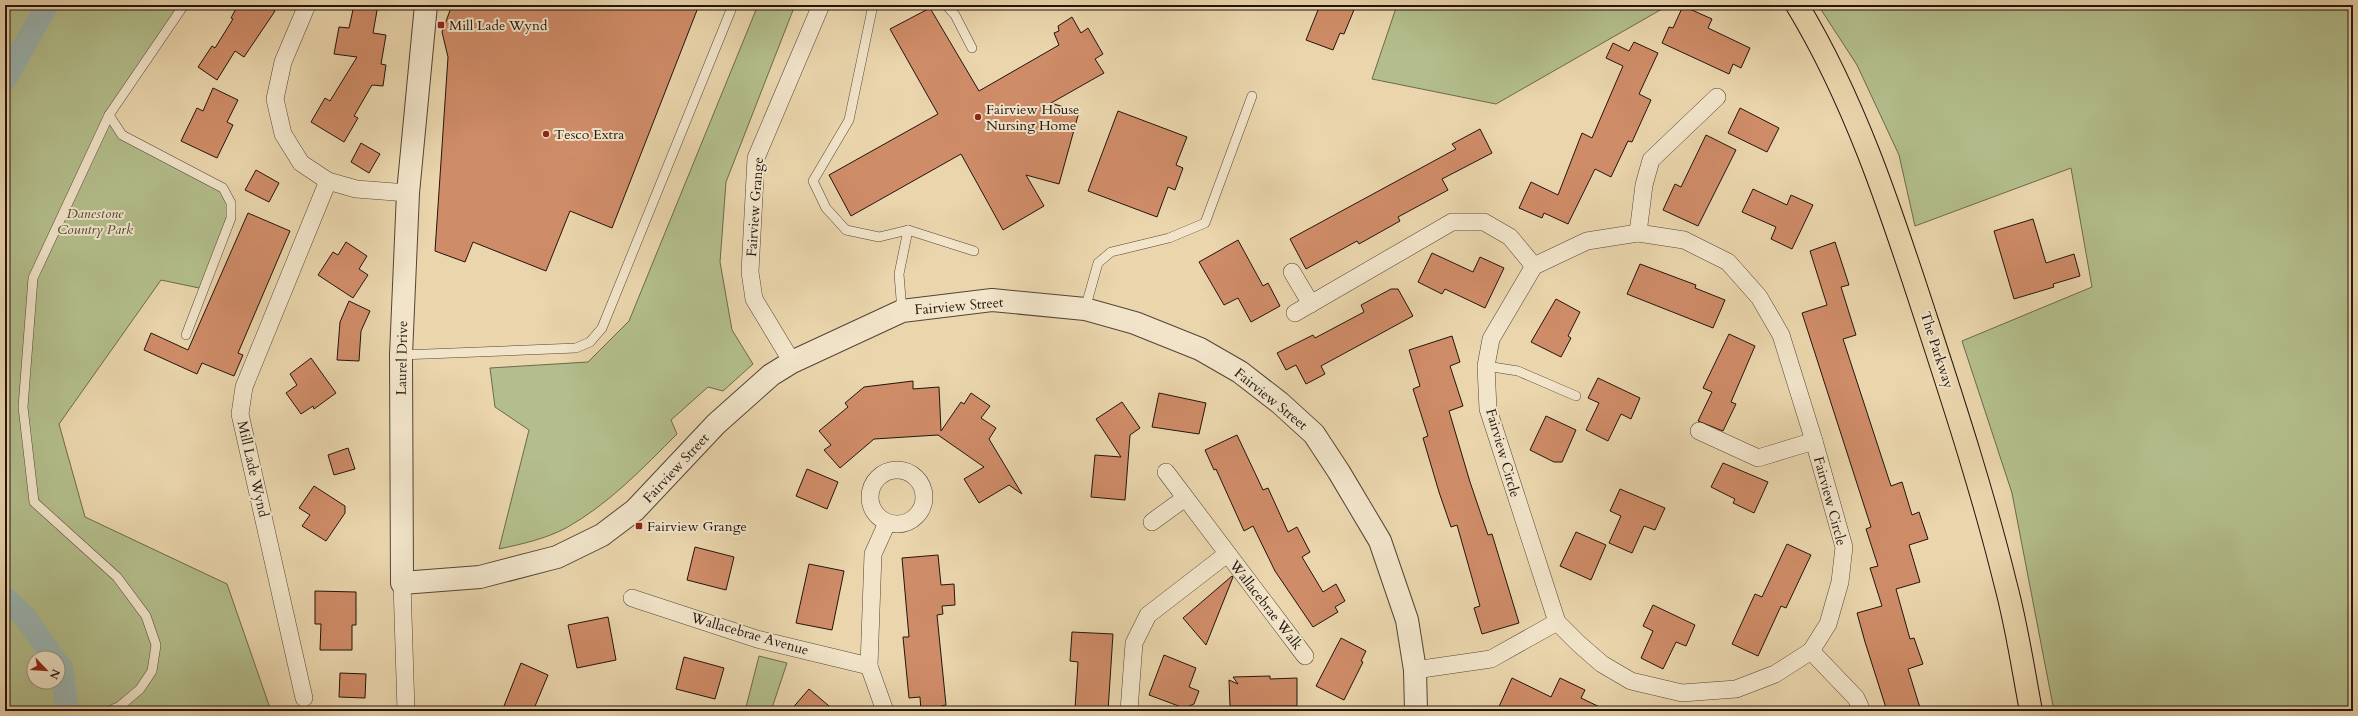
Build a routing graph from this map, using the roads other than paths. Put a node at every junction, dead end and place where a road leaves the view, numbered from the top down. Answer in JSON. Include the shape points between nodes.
{"nodes":[{"id":1,"x":184,"y":5,"type":"edge"},
{"id":2,"x":306,"y":5,"type":"edge"},
{"id":3,"x":426,"y":5,"type":"edge"},
{"id":4,"x":733,"y":5,"type":"edge"},
{"id":5,"x":821,"y":5,"type":"edge"},
{"id":6,"x":873,"y":5,"type":"edge"},
{"id":7,"x":946,"y":5,"type":"edge"},
{"id":8,"x":1797,"y":5,"type":"edge"},
{"id":9,"x":972,"y":48,"type":"dead end"},
{"id":10,"x":1252,"y":96,"type":"dead end"},
{"id":11,"x":1717,"y":97,"type":"dead end"},
{"id":12,"x":109,"y":115,"type":"junction"},
{"id":13,"x":328,"y":181,"type":"junction"},
{"id":14,"x":408,"y":192,"type":"junction"},
{"id":15,"x":908,"y":230,"type":"junction"},
{"id":16,"x":1638,"y":233,"type":"junction"},
{"id":17,"x":974,"y":250,"type":"dead end"},
{"id":18,"x":1534,"y":266,"type":"junction"},
{"id":19,"x":1292,"y":272,"type":"dead end"},
{"id":20,"x":1311,"y":304,"type":"junction"},
{"id":21,"x":1085,"y":309,"type":"junction"},
{"id":22,"x":902,"y":311,"type":"junction"},
{"id":23,"x":1295,"y":313,"type":"dead end"},
{"id":24,"x":186,"y":334,"type":"dead end"},
{"id":25,"x":401,"y":355,"type":"junction"},
{"id":26,"x":792,"y":362,"type":"junction"},
{"id":27,"x":1486,"y":366,"type":"junction"},
{"id":28,"x":1576,"y":396,"type":"dead end"},
{"id":29,"x":1699,"y":431,"type":"dead end"},
{"id":30,"x":1814,"y":441,"type":"junction"},
{"id":31,"x":1166,"y":472,"type":"dead end"},
{"id":32,"x":1185,"y":498,"type":"junction"},
{"id":33,"x":887,"y":522,"type":"dead end"},
{"id":34,"x":1152,"y":522,"type":"dead end"},
{"id":35,"x":1227,"y":554,"type":"junction"},
{"id":36,"x":402,"y":583,"type":"junction"},
{"id":37,"x":632,"y":598,"type":"dead end"},
{"id":38,"x":1557,"y":622,"type":"junction"},
{"id":39,"x":1810,"y":651,"type":"junction"},
{"id":40,"x":1305,"y":656,"type":"dead end"},
{"id":41,"x":869,"y":666,"type":"junction"},
{"id":42,"x":1415,"y":670,"type":"junction"},
{"id":43,"x":304,"y":698,"type":"dead end"},
{"id":44,"x":110,"y":711,"type":"edge"},
{"id":45,"x":406,"y":711,"type":"edge"},
{"id":46,"x":885,"y":711,"type":"edge"},
{"id":47,"x":1129,"y":711,"type":"edge"},
{"id":48,"x":1416,"y":711,"type":"edge"},
{"id":49,"x":1862,"y":711,"type":"edge"},
{"id":50,"x":2031,"y":711,"type":"edge"}],
"edges":[{"from":1,"to":12,"type":"lane"},
{"from":2,"to":13,"type":"street","via":[[283,62],[274,99],[283,134],[301,163]]},
{"from":3,"to":14,"type":"street","name":"Laurel Drive"},
{"from":4,"to":25,"type":"lane","via":[[602,328],[590,342],[576,348]]},
{"from":5,"to":26,"type":"street","name":"Fairview Grange","via":[[756,158],[750,272],[754,299]]},
{"from":6,"to":15,"type":"lane","via":[[849,120],[813,181],[826,208],[846,230],[879,237]]},
{"from":7,"to":9,"type":"lane","via":[[955,15]]},
{"from":8,"to":50,"type":"main road","name":"The Parkway","via":[[1842,92],[1875,167],[1964,432],[2007,587]]},
{"from":10,"to":21,"type":"lane","via":[[1205,223],[1169,238],[1111,252],[1098,263]]},
{"from":11,"to":16,"type":"street","via":[[1651,160],[1644,185]]},
{"from":12,"to":24,"type":"lane","via":[[122,135],[224,188],[231,203],[231,218]]},
{"from":12,"to":44,"type":"lane","via":[[33,278],[23,407],[34,502],[117,577],[146,616],[156,645],[152,671],[140,689]]},
{"from":13,"to":14,"type":"street","via":[[356,189]]},
{"from":13,"to":43,"type":"street","name":"Mill Lade Wynd","via":[[244,387],[240,414]]},
{"from":14,"to":25,"type":"street","name":"Laurel Drive"},
{"from":15,"to":17,"type":"lane"},
{"from":15,"to":22,"type":"lane","via":[[899,274]]},
{"from":16,"to":18,"type":"street","name":"Fairview Circle","via":[[1587,241]]},
{"from":16,"to":30,"type":"street","name":"Fairview Circle","via":[[1684,240],[1728,262],[1760,297],[1781,335]]},
{"from":18,"to":20,"type":"street","via":[[1510,237],[1484,222],[1452,222]]},
{"from":18,"to":27,"type":"street","name":"Fairview Circle","via":[[1491,339]]},
{"from":19,"to":20,"type":"street"},
{"from":20,"to":23,"type":"street"},
{"from":21,"to":22,"type":"street","name":"Fairview Street","via":[[992,300]]},
{"from":21,"to":42,"type":"street","name":"Fairview Street","via":[[1135,323],[1200,349],[1240,372],[1314,434],[1340,472],[1380,541],[1407,620]]},
{"from":22,"to":26,"type":"street","name":"Fairview Street"},
{"from":25,"to":36,"type":"street","name":"Laurel Drive"},
{"from":26,"to":36,"type":"street","name":"Fairview Street","via":[[771,375],[716,424],[635,510],[602,535],[557,557],[480,577]]},
{"from":27,"to":28,"type":"lane","via":[[1518,371]]},
{"from":27,"to":38,"type":"street","name":"Fairview Circle","via":[[1488,409]]},
{"from":29,"to":30,"type":"street","name":"Fairview Circle","via":[[1758,458]]},
{"from":30,"to":39,"type":"street","name":"Fairview Circle","via":[[1844,547],[1840,582],[1828,624]]},
{"from":31,"to":32,"type":"street","name":"Wallacebrae Walk"},
{"from":32,"to":34,"type":"street"},
{"from":32,"to":35,"type":"street","name":"Wallacebrae Walk"},
{"from":33,"to":41,"type":"street","via":[[873,554]]},
{"from":35,"to":40,"type":"street","name":"Wallacebrae Walk"},
{"from":35,"to":47,"type":"street","name":"Wallacebrae Walk","via":[[1148,615],[1134,643]]},
{"from":36,"to":45,"type":"street","name":"Laurel Drive"},
{"from":37,"to":41,"type":"street","name":"Wallacebrae Avenue","via":[[757,639]]},
{"from":38,"to":39,"type":"street","name":"Fairview Circle","via":[[1602,664],[1632,681],[1682,693],[1736,689],[1775,674]]},
{"from":38,"to":42,"type":"street","via":[[1491,659]]},
{"from":39,"to":49,"type":"street","via":[[1856,698]]},
{"from":41,"to":46,"type":"street"},
{"from":42,"to":48,"type":"street","name":"Fairview Street"}]}
